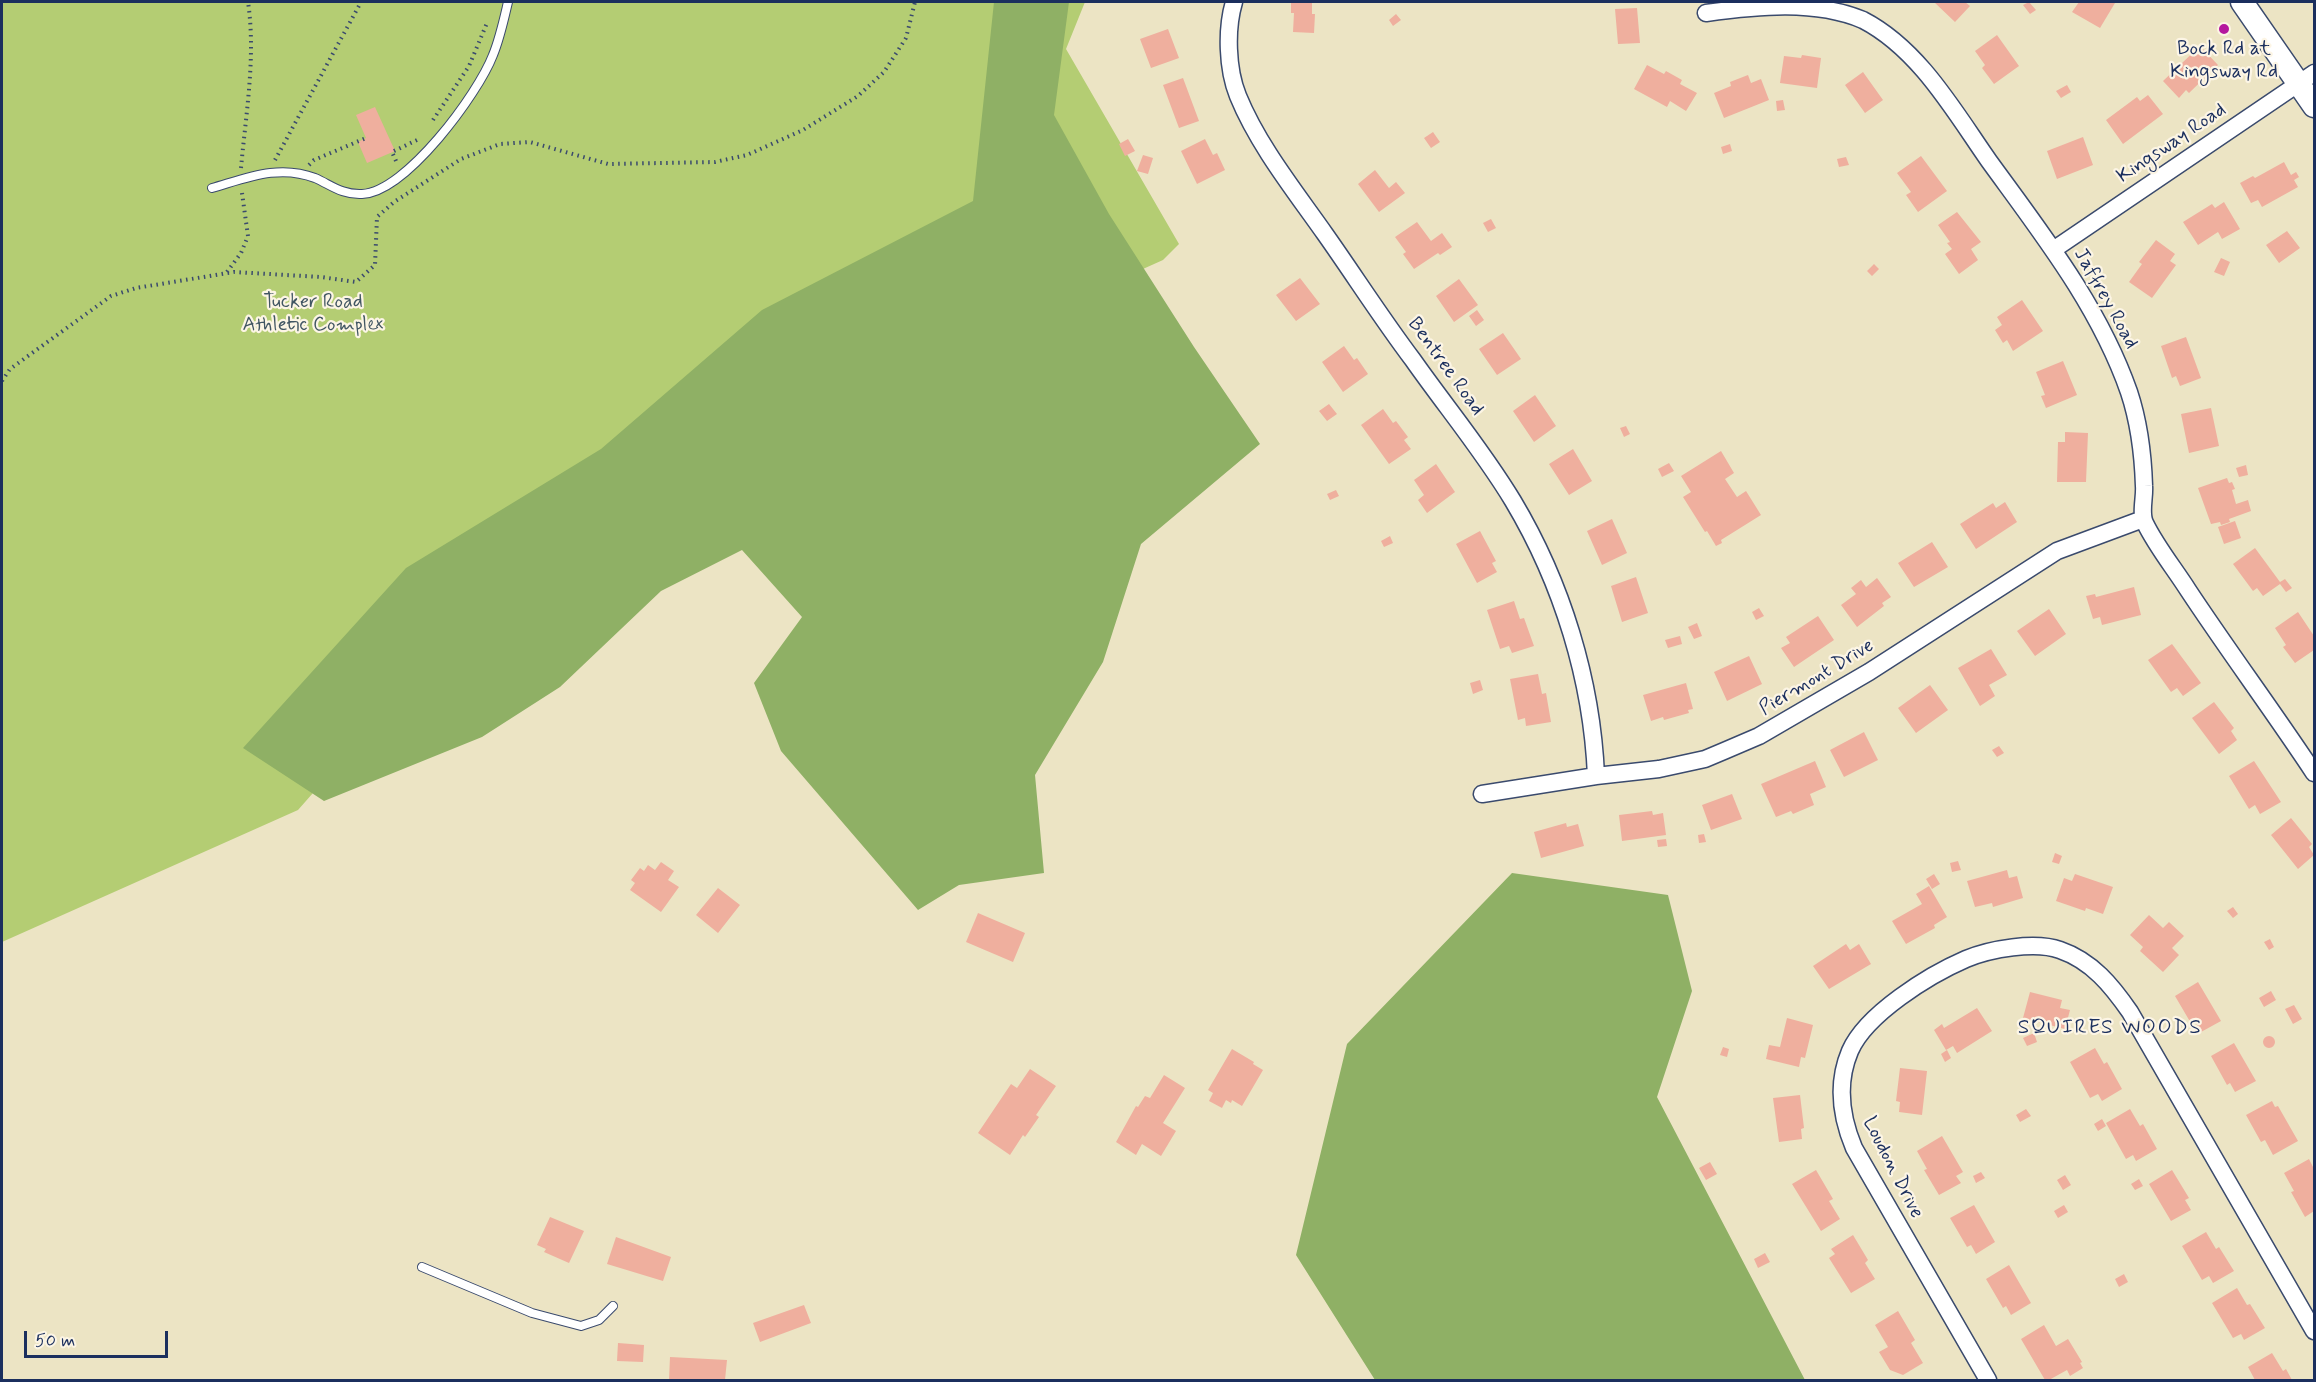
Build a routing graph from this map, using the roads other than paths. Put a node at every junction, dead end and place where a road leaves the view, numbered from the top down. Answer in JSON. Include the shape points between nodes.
{"nodes":[{"id":1,"x":508,"y":2,"type":"edge"},
{"id":2,"x":1234,"y":2,"type":"edge"},
{"id":3,"x":2242,"y":2,"type":"edge"},
{"id":4,"x":1707,"y":13,"type":"dead end"},
{"id":5,"x":2307,"y":78,"type":"edge"},
{"id":6,"x":2314,"y":106,"type":"edge"},
{"id":7,"x":212,"y":188,"type":"dead end"},
{"id":8,"x":2053,"y":250,"type":"junction"},
{"id":9,"x":2143,"y":519,"type":"junction"},
{"id":10,"x":2314,"y":773,"type":"edge"},
{"id":11,"x":1596,"y":776,"type":"junction"},
{"id":12,"x":1482,"y":794,"type":"dead end"},
{"id":13,"x":422,"y":1267,"type":"dead end"},
{"id":14,"x":613,"y":1306,"type":"dead end"},
{"id":15,"x":2314,"y":1331,"type":"edge"},
{"id":16,"x":1988,"y":1380,"type":"edge"}],
"edges":[{"from":1,"to":7,"type":"lane","via":[[486,70],[431,148],[374,192],[347,194],[316,178],[269,172]]},
{"from":2,"to":11,"type":"street","name":"Bentree Road","via":[[1230,19],[1231,58],[1237,93],[1248,117],[1313,218],[1493,471],[1547,568],[1575,646],[1593,727]]},
{"from":3,"to":5,"type":"main road"},
{"from":4,"to":8,"type":"street","name":"Jaffrey Road","via":[[1812,6],[1851,15],[1893,39],[1939,91]]},
{"from":5,"to":6,"type":"main road"},
{"from":5,"to":8,"type":"street","name":"Kingsway Road"},
{"from":8,"to":9,"type":"street","name":"Jaffrey Road","via":[[2100,324],[2129,392],[2140,441]]},
{"from":9,"to":10,"type":"street"},
{"from":9,"to":11,"type":"street","name":"Piermont Drive","via":[[2057,551],[1869,672],[1759,736],[1705,759],[1659,770]]},
{"from":11,"to":12,"type":"street","name":"Piermont Drive"},
{"from":13,"to":14,"type":"lane","via":[[532,1313],[581,1326],[599,1320]]},
{"from":15,"to":16,"type":"street","name":"Loudon Drive","via":[[2116,992],[2089,965],[2060,949],[2044,946],[1988,952],[1966,959],[1920,985],[1866,1027],[1850,1052],[1841,1099],[1845,1128],[1854,1148]]}]}
